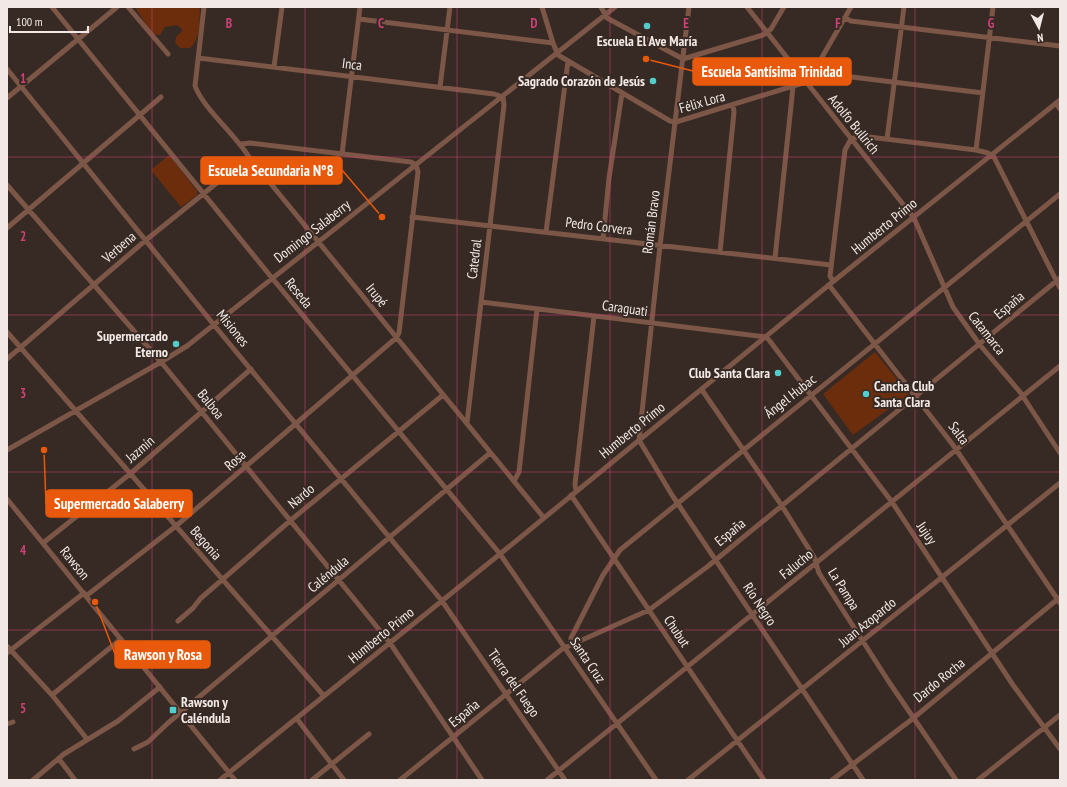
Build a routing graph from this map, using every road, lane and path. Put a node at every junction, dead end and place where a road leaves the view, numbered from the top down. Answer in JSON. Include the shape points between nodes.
{"nodes":[{"id":1,"x":52,"y":7,"type":"edge"},
{"id":2,"x":117,"y":7,"type":"edge"},
{"id":3,"x":128,"y":7,"type":"edge"},
{"id":4,"x":204,"y":7,"type":"edge"},
{"id":5,"x":282,"y":7,"type":"edge"},
{"id":6,"x":360,"y":7,"type":"edge"},
{"id":7,"x":450,"y":7,"type":"edge"},
{"id":8,"x":542,"y":7,"type":"edge"},
{"id":9,"x":602,"y":7,"type":"edge"},
{"id":10,"x":615,"y":7,"type":"edge"},
{"id":11,"x":689,"y":7,"type":"edge"},
{"id":12,"x":747,"y":7,"type":"edge"},
{"id":13,"x":784,"y":7,"type":"edge"},
{"id":14,"x":851,"y":7,"type":"edge"},
{"id":15,"x":904,"y":7,"type":"edge"},
{"id":16,"x":993,"y":7,"type":"edge"},
{"id":17,"x":604,"y":16,"type":"junction"},
{"id":18,"x":845,"y":18,"type":"junction"},
{"id":19,"x":359,"y":19,"type":"junction"},
{"id":20,"x":902,"y":26,"type":"junction"},
{"id":21,"x":447,"y":30,"type":"junction"},
{"id":22,"x":767,"y":33,"type":"junction"},
{"id":23,"x":989,"y":37,"type":"junction"},
{"id":24,"x":78,"y":39,"type":"junction"},
{"id":25,"x":553,"y":43,"type":"junction"},
{"id":26,"x":1060,"y":46,"type":"edge"},
{"id":27,"x":557,"y":53,"type":"junction"},
{"id":28,"x":168,"y":54,"type":"dead end"},
{"id":29,"x":198,"y":58,"type":"junction"},
{"id":30,"x":683,"y":59,"type":"junction"},
{"id":31,"x":568,"y":61,"type":"junction"},
{"id":32,"x":274,"y":67,"type":"junction"},
{"id":33,"x":7,"y":69,"type":"edge"},
{"id":34,"x":814,"y":71,"type":"junction"},
{"id":35,"x":352,"y":76,"type":"junction"},
{"id":36,"x":806,"y":82,"type":"junction"},
{"id":37,"x":894,"y":82,"type":"junction"},
{"id":38,"x":21,"y":86,"type":"junction"},
{"id":39,"x":440,"y":87,"type":"junction"},
{"id":40,"x":793,"y":87,"type":"junction"},
{"id":41,"x":622,"y":93,"type":"junction"},
{"id":42,"x":982,"y":93,"type":"junction"},
{"id":43,"x":161,"y":97,"type":"dead end"},
{"id":44,"x":503,"y":97,"type":"junction"},
{"id":45,"x":7,"y":98,"type":"edge"},
{"id":46,"x":1058,"y":101,"type":"edge"},
{"id":47,"x":733,"y":106,"type":"junction"},
{"id":48,"x":1060,"y":110,"type":"edge"},
{"id":49,"x":140,"y":116,"type":"junction"},
{"id":50,"x":676,"y":122,"type":"junction"},
{"id":51,"x":850,"y":139,"type":"junction"},
{"id":52,"x":887,"y":139,"type":"junction"},
{"id":53,"x":241,"y":144,"type":"junction"},
{"id":54,"x":976,"y":150,"type":"junction"},
{"id":55,"x":342,"y":154,"type":"junction"},
{"id":56,"x":991,"y":155,"type":"junction"},
{"id":57,"x":249,"y":157,"type":"junction"},
{"id":58,"x":83,"y":163,"type":"junction"},
{"id":59,"x":416,"y":165,"type":"junction"},
{"id":60,"x":7,"y":185,"type":"edge"},
{"id":61,"x":203,"y":193,"type":"junction"},
{"id":62,"x":1060,"y":194,"type":"edge"},
{"id":63,"x":28,"y":210,"type":"junction"},
{"id":64,"x":412,"y":217,"type":"junction"},
{"id":65,"x":914,"y":218,"type":"junction"},
{"id":66,"x":1027,"y":221,"type":"junction"},
{"id":67,"x":490,"y":225,"type":"junction"},
{"id":68,"x":7,"y":228,"type":"edge"},
{"id":69,"x":546,"y":232,"type":"junction"},
{"id":70,"x":603,"y":239,"type":"junction"},
{"id":71,"x":146,"y":240,"type":"junction"},
{"id":72,"x":318,"y":242,"type":"junction"},
{"id":73,"x":660,"y":246,"type":"junction"},
{"id":74,"x":720,"y":252,"type":"junction"},
{"id":75,"x":775,"y":258,"type":"junction"},
{"id":76,"x":831,"y":265,"type":"junction"},
{"id":77,"x":272,"y":278,"type":"junction"},
{"id":78,"x":1058,"y":280,"type":"edge"},
{"id":79,"x":833,"y":281,"type":"junction"},
{"id":80,"x":829,"y":285,"type":"junction"},
{"id":81,"x":94,"y":286,"type":"junction"},
{"id":82,"x":944,"y":288,"type":"junction"},
{"id":83,"x":1060,"y":288,"type":"edge"},
{"id":84,"x":481,"y":302,"type":"junction"},
{"id":85,"x":537,"y":309,"type":"junction"},
{"id":86,"x":594,"y":316,"type":"junction"},
{"id":87,"x":651,"y":324,"type":"junction"},
{"id":88,"x":214,"y":325,"type":"junction"},
{"id":89,"x":7,"y":332,"type":"edge"},
{"id":90,"x":396,"y":338,"type":"junction"},
{"id":91,"x":766,"y":338,"type":"junction"},
{"id":92,"x":874,"y":344,"type":"junction"},
{"id":93,"x":980,"y":345,"type":"junction"},
{"id":94,"x":20,"y":348,"type":"junction"},
{"id":95,"x":7,"y":358,"type":"edge"},
{"id":96,"x":161,"y":362,"type":"junction"},
{"id":97,"x":1060,"y":366,"type":"edge"},
{"id":98,"x":251,"y":369,"type":"junction"},
{"id":99,"x":352,"y":376,"type":"junction"},
{"id":100,"x":702,"y":390,"type":"junction"},
{"id":101,"x":812,"y":394,"type":"junction"},
{"id":102,"x":443,"y":395,"type":"junction"},
{"id":103,"x":1023,"y":396,"type":"junction"},
{"id":104,"x":916,"y":397,"type":"junction"},
{"id":105,"x":76,"y":411,"type":"junction"},
{"id":106,"x":202,"y":412,"type":"junction"},
{"id":107,"x":296,"y":423,"type":"junction"},
{"id":108,"x":467,"y":423,"type":"junction"},
{"id":109,"x":398,"y":431,"type":"junction"},
{"id":110,"x":639,"y":440,"type":"junction"},
{"id":111,"x":852,"y":447,"type":"junction"},
{"id":112,"x":743,"y":449,"type":"junction"},
{"id":113,"x":7,"y":450,"type":"edge"},
{"id":114,"x":957,"y":450,"type":"junction"},
{"id":115,"x":490,"y":453,"type":"junction"},
{"id":116,"x":1060,"y":453,"type":"edge"},
{"id":117,"x":246,"y":466,"type":"junction"},
{"id":118,"x":130,"y":474,"type":"junction"},
{"id":119,"x":342,"y":478,"type":"junction"},
{"id":120,"x":514,"y":481,"type":"junction"},
{"id":121,"x":1060,"y":483,"type":"edge"},
{"id":122,"x":446,"y":489,"type":"junction"},
{"id":123,"x":576,"y":491,"type":"junction"},
{"id":124,"x":571,"y":495,"type":"junction"},
{"id":125,"x":7,"y":499,"type":"edge"},
{"id":126,"x":892,"y":502,"type":"junction"},
{"id":127,"x":678,"y":503,"type":"junction"},
{"id":128,"x":782,"y":506,"type":"junction"},
{"id":129,"x":544,"y":518,"type":"junction"},
{"id":130,"x":290,"y":520,"type":"junction"},
{"id":131,"x":1007,"y":525,"type":"junction"},
{"id":132,"x":176,"y":526,"type":"junction"},
{"id":133,"x":390,"y":537,"type":"junction"},
{"id":134,"x":43,"y":543,"type":"junction"},
{"id":135,"x":500,"y":554,"type":"junction"},
{"id":136,"x":613,"y":557,"type":"junction"},
{"id":137,"x":716,"y":559,"type":"junction"},
{"id":138,"x":816,"y":563,"type":"junction"},
{"id":139,"x":942,"y":577,"type":"junction"},
{"id":140,"x":222,"y":580,"type":"junction"},
{"id":141,"x":339,"y":580,"type":"junction"},
{"id":142,"x":85,"y":595,"type":"junction"},
{"id":143,"x":1059,"y":600,"type":"edge"},
{"id":144,"x":442,"y":601,"type":"junction"},
{"id":145,"x":649,"y":610,"type":"junction"},
{"id":146,"x":753,"y":614,"type":"junction"},
{"id":147,"x":178,"y":621,"type":"dead end"},
{"id":148,"x":272,"y":637,"type":"junction"},
{"id":149,"x":121,"y":639,"type":"junction"},
{"id":150,"x":862,"y":641,"type":"junction"},
{"id":151,"x":390,"y":643,"type":"junction"},
{"id":152,"x":571,"y":644,"type":"junction"},
{"id":153,"x":565,"y":647,"type":"junction"},
{"id":154,"x":8,"y":650,"type":"edge"},
{"id":155,"x":992,"y":652,"type":"junction"},
{"id":156,"x":687,"y":667,"type":"junction"},
{"id":157,"x":160,"y":687,"type":"junction"},
{"id":158,"x":803,"y":689,"type":"junction"},
{"id":159,"x":507,"y":694,"type":"junction"},
{"id":160,"x":52,"y":696,"type":"junction"},
{"id":161,"x":324,"y":696,"type":"junction"},
{"id":162,"x":181,"y":712,"type":"junction"},
{"id":163,"x":1060,"y":715,"type":"edge"},
{"id":164,"x":914,"y":717,"type":"junction"},
{"id":165,"x":297,"y":718,"type":"junction"},
{"id":166,"x":13,"y":722,"type":"dead end"},
{"id":167,"x":7,"y":724,"type":"edge"},
{"id":168,"x":617,"y":724,"type":"junction"},
{"id":169,"x":1044,"y":728,"type":"junction"},
{"id":170,"x":369,"y":734,"type":"dead end"},
{"id":171,"x":454,"y":737,"type":"junction"},
{"id":172,"x":87,"y":739,"type":"junction"},
{"id":173,"x":737,"y":742,"type":"junction"},
{"id":174,"x":134,"y":749,"type":"dead end"},
{"id":175,"x":1060,"y":749,"type":"edge"},
{"id":176,"x":59,"y":759,"type":"junction"},
{"id":177,"x":332,"y":764,"type":"junction"},
{"id":178,"x":853,"y":764,"type":"junction"},
{"id":179,"x":559,"y":770,"type":"junction"},
{"id":180,"x":230,"y":772,"type":"junction"},
{"id":181,"x":33,"y":780,"type":"edge"},
{"id":182,"x":75,"y":780,"type":"edge"},
{"id":183,"x":220,"y":780,"type":"edge"},
{"id":184,"x":235,"y":780,"type":"edge"},
{"id":185,"x":312,"y":780,"type":"edge"},
{"id":186,"x":344,"y":780,"type":"edge"},
{"id":187,"x":400,"y":780,"type":"edge"},
{"id":188,"x":482,"y":780,"type":"edge"},
{"id":189,"x":547,"y":780,"type":"edge"},
{"id":190,"x":566,"y":780,"type":"edge"},
{"id":191,"x":656,"y":780,"type":"edge"},
{"id":192,"x":688,"y":780,"type":"edge"},
{"id":193,"x":764,"y":780,"type":"edge"},
{"id":194,"x":832,"y":780,"type":"edge"},
{"id":195,"x":863,"y":780,"type":"edge"},
{"id":196,"x":956,"y":780,"type":"edge"},
{"id":197,"x":978,"y":780,"type":"edge"}],
"edges":[{"from":1,"to":24,"type":"street","name":"Reseda"},
{"from":2,"to":24,"type":"street"},
{"from":3,"to":28,"type":"street"},
{"from":4,"to":29,"type":"street"},
{"from":5,"to":32,"type":"street"},
{"from":6,"to":19,"type":"street"},
{"from":7,"to":21,"type":"street"},
{"from":8,"to":25,"type":"street"},
{"from":9,"to":17,"type":"street"},
{"from":10,"to":17,"type":"street","name":"Domingo Salaberry"},
{"from":11,"to":30,"type":"street","name":"Román Bravo"},
{"from":12,"to":22,"type":"street","name":"Adolfo Bullrich"},
{"from":13,"to":22,"type":"street"},
{"from":14,"to":18,"type":"street"},
{"from":15,"to":20,"type":"street"},
{"from":16,"to":23,"type":"street"},
{"from":17,"to":27,"type":"street","name":"Domingo Salaberry"},
{"from":17,"to":30,"type":"street"},
{"from":18,"to":20,"type":"street","via":[[851,21]]},
{"from":18,"to":34,"type":"street"},
{"from":19,"to":21,"type":"street"},
{"from":19,"to":35,"type":"street"},
{"from":20,"to":23,"type":"street"},
{"from":20,"to":37,"type":"street"},
{"from":21,"to":25,"type":"street"},
{"from":21,"to":39,"type":"street"},
{"from":22,"to":30,"type":"street"},
{"from":22,"to":36,"type":"street","name":"Adolfo Bullrich"},
{"from":23,"to":26,"type":"street"},
{"from":23,"to":42,"type":"street"},
{"from":24,"to":38,"type":"street"},
{"from":24,"to":49,"type":"street","name":"Reseda"},
{"from":25,"to":27,"type":"street"},
{"from":27,"to":31,"type":"street","name":"Félix Lora"},
{"from":27,"to":44,"type":"street","name":"Domingo Salaberry"},
{"from":29,"to":32,"type":"street","name":"Inca"},
{"from":29,"to":53,"type":"street","name":"Irupé","via":[[195,86],[200,96]]},
{"from":30,"to":50,"type":"street","name":"Román Bravo"},
{"from":31,"to":41,"type":"street","name":"Félix Lora"},
{"from":31,"to":69,"type":"street"},
{"from":32,"to":35,"type":"street","name":"Inca"},
{"from":33,"to":38,"type":"street","name":"Misiones"},
{"from":34,"to":36,"type":"street"},
{"from":34,"to":37,"type":"street"},
{"from":35,"to":39,"type":"street","name":"Inca"},
{"from":35,"to":55,"type":"street"},
{"from":36,"to":40,"type":"street","name":"Félix Lora"},
{"from":36,"to":51,"type":"street","name":"Adolfo Bullrich"},
{"from":37,"to":42,"type":"street"},
{"from":37,"to":52,"type":"street"},
{"from":38,"to":45,"type":"street"},
{"from":38,"to":58,"type":"street","name":"Misiones"},
{"from":39,"to":44,"type":"street","name":"Inca"},
{"from":40,"to":47,"type":"street","name":"Félix Lora"},
{"from":40,"to":75,"type":"street"},
{"from":41,"to":50,"type":"street","name":"Félix Lora"},
{"from":41,"to":70,"type":"street"},
{"from":42,"to":54,"type":"street"},
{"from":43,"to":49,"type":"street"},
{"from":44,"to":59,"type":"street","name":"Domingo Salaberry"},
{"from":44,"to":67,"type":"street","name":"Catedral"},
{"from":46,"to":48,"type":"street"},
{"from":46,"to":56,"type":"street","name":"Humberto Primo"},
{"from":47,"to":50,"type":"street","name":"Félix Lora"},
{"from":47,"to":74,"type":"street"},
{"from":49,"to":58,"type":"street"},
{"from":49,"to":61,"type":"street","name":"Reseda"},
{"from":50,"to":73,"type":"street","name":"Román Bravo"},
{"from":51,"to":52,"type":"street","via":[[861,136]]},
{"from":51,"to":65,"type":"street","name":"Adolfo Bullrich"},
{"from":51,"to":76,"type":"street","via":[[845,150]]},
{"from":52,"to":54,"type":"street"},
{"from":53,"to":55,"type":"street"},
{"from":53,"to":57,"type":"street","name":"Irupé"},
{"from":54,"to":56,"type":"street"},
{"from":55,"to":59,"type":"street","via":[[411,162]]},
{"from":56,"to":65,"type":"street","name":"Humberto Primo"},
{"from":56,"to":66,"type":"street","via":[[996,159]]},
{"from":57,"to":61,"type":"street","name":"Verbena"},
{"from":57,"to":72,"type":"street","name":"Irupé"},
{"from":58,"to":63,"type":"street"},
{"from":58,"to":71,"type":"street","name":"Misiones"},
{"from":59,"to":64,"type":"street","via":[[418,172]]},
{"from":59,"to":72,"type":"street","name":"Domingo Salaberry"},
{"from":60,"to":63,"type":"street","name":"Balboa"},
{"from":61,"to":71,"type":"street","name":"Verbena"},
{"from":61,"to":77,"type":"street","name":"Reseda"},
{"from":62,"to":66,"type":"street","name":"Ángel Hubac"},
{"from":63,"to":68,"type":"street"},
{"from":63,"to":81,"type":"street","name":"Balboa"},
{"from":64,"to":67,"type":"street","name":"Pedro Corvera"},
{"from":64,"to":90,"type":"street","via":[[400,328]]},
{"from":65,"to":79,"type":"street","name":"Humberto Primo"},
{"from":65,"to":82,"type":"street","name":"Catamarca"},
{"from":66,"to":78,"type":"street"},
{"from":66,"to":82,"type":"street","name":"Ángel Hubac"},
{"from":67,"to":69,"type":"street","name":"Pedro Corvera"},
{"from":67,"to":84,"type":"street","name":"Catedral"},
{"from":69,"to":70,"type":"street","name":"Pedro Corvera"},
{"from":70,"to":73,"type":"street","name":"Pedro Corvera"},
{"from":71,"to":81,"type":"street","name":"Verbena"},
{"from":71,"to":88,"type":"street","name":"Misiones"},
{"from":72,"to":77,"type":"street","name":"Domingo Salaberry"},
{"from":72,"to":90,"type":"street","name":"Irupé"},
{"from":73,"to":74,"type":"street","name":"Pedro Corvera"},
{"from":73,"to":87,"type":"street","name":"Román Bravo"},
{"from":74,"to":75,"type":"street","name":"Pedro Corvera"},
{"from":75,"to":76,"type":"street","name":"Pedro Corvera"},
{"from":76,"to":79,"type":"street","via":[[830,276]]},
{"from":77,"to":88,"type":"street","name":"Domingo Salaberry"},
{"from":77,"to":99,"type":"street","name":"Reseda"},
{"from":78,"to":83,"type":"street"},
{"from":78,"to":93,"type":"street","name":"España"},
{"from":79,"to":80,"type":"street","name":"Humberto Primo"},
{"from":80,"to":91,"type":"street","name":"Humberto Primo"},
{"from":80,"to":92,"type":"street","name":"Salta"},
{"from":81,"to":94,"type":"street","name":"Verbena"},
{"from":81,"to":96,"type":"street","name":"Balboa"},
{"from":82,"to":92,"type":"street","name":"Ángel Hubac"},
{"from":82,"to":93,"type":"street","name":"Catamarca","via":[[958,315]]},
{"from":84,"to":85,"type":"street","name":"Caraguati"},
{"from":84,"to":108,"type":"street","name":"Catedral"},
{"from":85,"to":86,"type":"street","name":"Caraguati"},
{"from":85,"to":120,"type":"street","via":[[519,472]]},
{"from":86,"to":87,"type":"street","name":"Caraguati"},
{"from":86,"to":123,"type":"street"},
{"from":87,"to":91,"type":"street","name":"Caraguati"},
{"from":87,"to":110,"type":"street","name":"Román Bravo"},
{"from":88,"to":96,"type":"street","name":"Domingo Salaberry"},
{"from":88,"to":98,"type":"street","name":"Misiones"},
{"from":89,"to":94,"type":"street","name":"Begonia"},
{"from":90,"to":99,"type":"street","name":"Rosa"},
{"from":90,"to":102,"type":"street","name":"Irupé"},
{"from":91,"to":100,"type":"street","name":"Humberto Primo"},
{"from":91,"to":101,"type":"street","name":"Jujuy"},
{"from":92,"to":101,"type":"street","name":"Ángel Hubac"},
{"from":92,"to":104,"type":"street","name":"Salta"},
{"from":93,"to":103,"type":"street","name":"Catamarca"},
{"from":93,"to":104,"type":"street","name":"España"},
{"from":94,"to":95,"type":"street","name":"Verbena"},
{"from":94,"to":105,"type":"street","name":"Begonia"},
{"from":96,"to":105,"type":"street","name":"Domingo Salaberry"},
{"from":96,"to":106,"type":"street","name":"Balboa"},
{"from":97,"to":103,"type":"street","name":"Falucho"},
{"from":98,"to":106,"type":"street","name":"Jazmín"},
{"from":98,"to":107,"type":"street","name":"Misiones"},
{"from":99,"to":107,"type":"street","name":"Rosa"},
{"from":99,"to":109,"type":"street","name":"Reseda"},
{"from":100,"to":110,"type":"street","name":"Humberto Primo"},
{"from":100,"to":112,"type":"street","name":"La Pampa"},
{"from":101,"to":111,"type":"street","name":"Jujuy"},
{"from":101,"to":112,"type":"street","name":"Ángel Hubac"},
{"from":102,"to":108,"type":"street","name":"Irupé"},
{"from":102,"to":109,"type":"street","name":"Nardo"},
{"from":103,"to":114,"type":"street","name":"Falucho"},
{"from":103,"to":116,"type":"street","name":"Catamarca"},
{"from":104,"to":111,"type":"street","name":"España"},
{"from":104,"to":114,"type":"street","name":"Salta"},
{"from":105,"to":113,"type":"street","name":"Domingo Salaberry"},
{"from":105,"to":118,"type":"street","name":"Begonia"},
{"from":106,"to":117,"type":"street","name":"Balboa"},
{"from":106,"to":118,"type":"street","name":"Jazmín"},
{"from":107,"to":117,"type":"street","name":"Rosa"},
{"from":107,"to":119,"type":"street","name":"Misiones"},
{"from":108,"to":115,"type":"street","name":"Irupé"},
{"from":109,"to":119,"type":"street","name":"Nardo"},
{"from":109,"to":122,"type":"street","name":"Reseda"},
{"from":110,"to":123,"type":"street","name":"Humberto Primo"},
{"from":110,"to":127,"type":"street","name":"Río Negro"},
{"from":111,"to":126,"type":"street","name":"Jujuy"},
{"from":111,"to":128,"type":"street","name":"España"},
{"from":112,"to":127,"type":"street","name":"Ángel Hubac"},
{"from":112,"to":128,"type":"street","name":"La Pampa"},
{"from":114,"to":126,"type":"street","name":"Falucho"},
{"from":114,"to":131,"type":"street","name":"Salta"},
{"from":115,"to":120,"type":"street","name":"Irupé"},
{"from":115,"to":122,"type":"street","name":"Caléndula"},
{"from":117,"to":130,"type":"street","name":"Balboa"},
{"from":117,"to":132,"type":"street","name":"Rosa"},
{"from":118,"to":132,"type":"street","name":"Begonia"},
{"from":118,"to":134,"type":"street","name":"Jazmín"},
{"from":119,"to":130,"type":"street","name":"Nardo"},
{"from":119,"to":133,"type":"street","name":"Misiones"},
{"from":120,"to":129,"type":"street","name":"Irupé"},
{"from":121,"to":131,"type":"street","name":"Juan Azopardo"},
{"from":122,"to":133,"type":"street","name":"Caléndula"},
{"from":122,"to":135,"type":"street","name":"Reseda"},
{"from":123,"to":124,"type":"street","name":"Humberto Primo"},
{"from":124,"to":129,"type":"street","name":"Humberto Primo"},
{"from":124,"to":136,"type":"street","name":"Chubut"},
{"from":125,"to":134,"type":"street","name":"Rawson"},
{"from":126,"to":138,"type":"street","name":"Falucho"},
{"from":126,"to":139,"type":"street","name":"Jujuy"},
{"from":127,"to":136,"type":"street","name":"Ángel Hubac"},
{"from":127,"to":137,"type":"street","name":"Río Negro"},
{"from":128,"to":137,"type":"street","name":"España"},
{"from":128,"to":138,"type":"street","name":"La Pampa"},
{"from":129,"to":135,"type":"street","name":"Humberto Primo"},
{"from":130,"to":140,"type":"street","name":"Nardo"},
{"from":130,"to":141,"type":"street","name":"Balboa"},
{"from":131,"to":139,"type":"street","name":"Juan Azopardo"},
{"from":131,"to":143,"type":"street","name":"Salta"},
{"from":132,"to":140,"type":"street","name":"Begonia"},
{"from":132,"to":142,"type":"street","name":"Rosa"},
{"from":133,"to":141,"type":"street","name":"Caléndula"},
{"from":133,"to":144,"type":"street","name":"Misiones"},
{"from":134,"to":142,"type":"street","name":"Rawson"},
{"from":135,"to":144,"type":"street","name":"Humberto Primo"},
{"from":135,"to":153,"type":"street","name":"Santa Cruz"},
{"from":136,"to":145,"type":"street","name":"Chubut"},
{"from":136,"to":152,"type":"street","name":"Ángel Hubac","via":[[571,638]]},
{"from":137,"to":145,"type":"street","name":"España"},
{"from":137,"to":146,"type":"street","name":"Río Negro"},
{"from":138,"to":146,"type":"street","name":"Falucho"},
{"from":138,"to":150,"type":"street","name":"La Pampa","via":[[819,573]]},
{"from":139,"to":150,"type":"street","name":"Juan Azopardo"},
{"from":139,"to":155,"type":"street","name":"Jujuy"},
{"from":140,"to":147,"type":"street","name":"Nardo"},
{"from":140,"to":148,"type":"street","name":"Begonia"},
{"from":141,"to":148,"type":"street","name":"Caléndula"},
{"from":141,"to":151,"type":"street","name":"Balboa"},
{"from":142,"to":149,"type":"street","name":"Rawson"},
{"from":142,"to":154,"type":"street","name":"Rosa"},
{"from":143,"to":155,"type":"street","name":"Dardo Rocha"},
{"from":144,"to":151,"type":"street","name":"Humberto Primo"},
{"from":144,"to":159,"type":"street","name":"Tierra del Fuego"},
{"from":145,"to":152,"type":"street","name":"España"},
{"from":145,"to":156,"type":"street","name":"Chubut"},
{"from":146,"to":156,"type":"street","name":"Falucho"},
{"from":146,"to":158,"type":"street","name":"Río Negro"},
{"from":148,"to":161,"type":"street","name":"Begonia"},
{"from":148,"to":162,"type":"street","name":"Caléndula"},
{"from":149,"to":157,"type":"street","name":"Rawson"},
{"from":149,"to":160,"type":"street"},
{"from":150,"to":158,"type":"street","name":"Juan Azopardo"},
{"from":150,"to":164,"type":"street","name":"La Pampa"},
{"from":151,"to":161,"type":"street","name":"Humberto Primo"},
{"from":151,"to":171,"type":"street","name":"Balboa"},
{"from":152,"to":153,"type":"street","name":"España"},
{"from":153,"to":159,"type":"street","name":"España"},
{"from":153,"to":168,"type":"street","name":"Santa Cruz"},
{"from":154,"to":160,"type":"street"},
{"from":155,"to":164,"type":"street","name":"Dardo Rocha"},
{"from":155,"to":169,"type":"street","name":"Jujuy"},
{"from":156,"to":168,"type":"street","name":"Falucho"},
{"from":156,"to":173,"type":"street","name":"Chubut"},
{"from":157,"to":162,"type":"street","name":"Rawson"},
{"from":157,"to":172,"type":"street","via":[[118,721]]},
{"from":158,"to":173,"type":"street","name":"Juan Azopardo"},
{"from":158,"to":178,"type":"street","name":"Río Negro"},
{"from":159,"to":171,"type":"street","name":"España"},
{"from":159,"to":179,"type":"street","name":"Tierra del Fuego"},
{"from":160,"to":172,"type":"street"},
{"from":161,"to":165,"type":"street","name":"Humberto Primo"},
{"from":162,"to":174,"type":"street","name":"Caléndula","via":[[148,742]]},
{"from":162,"to":180,"type":"street","name":"Rawson"},
{"from":163,"to":169,"type":"street"},
{"from":164,"to":178,"type":"street","name":"Dardo Rocha"},
{"from":164,"to":196,"type":"street","name":"La Pampa"},
{"from":165,"to":177,"type":"street"},
{"from":165,"to":180,"type":"street","name":"Humberto Primo"},
{"from":166,"to":167,"type":"street"},
{"from":168,"to":179,"type":"street","name":"Falucho"},
{"from":168,"to":191,"type":"street","name":"Santa Cruz"},
{"from":169,"to":175,"type":"street","name":"Jujuy"},
{"from":169,"to":197,"type":"street"},
{"from":170,"to":177,"type":"street"},
{"from":171,"to":187,"type":"street","name":"España"},
{"from":171,"to":188,"type":"street","name":"Balboa"},
{"from":172,"to":176,"type":"street"},
{"from":173,"to":192,"type":"street","name":"Juan Azopardo"},
{"from":173,"to":193,"type":"street","name":"Chubut"},
{"from":176,"to":181,"type":"street"},
{"from":176,"to":182,"type":"street"},
{"from":177,"to":185,"type":"street"},
{"from":177,"to":186,"type":"street"},
{"from":178,"to":194,"type":"street","name":"Dardo Rocha"},
{"from":178,"to":195,"type":"street","name":"Río Negro"},
{"from":179,"to":189,"type":"street","name":"Falucho"},
{"from":179,"to":190,"type":"street","name":"Tierra del Fuego"},
{"from":180,"to":183,"type":"street","name":"Humberto Primo"},
{"from":180,"to":184,"type":"street","name":"Rawson"}]}
